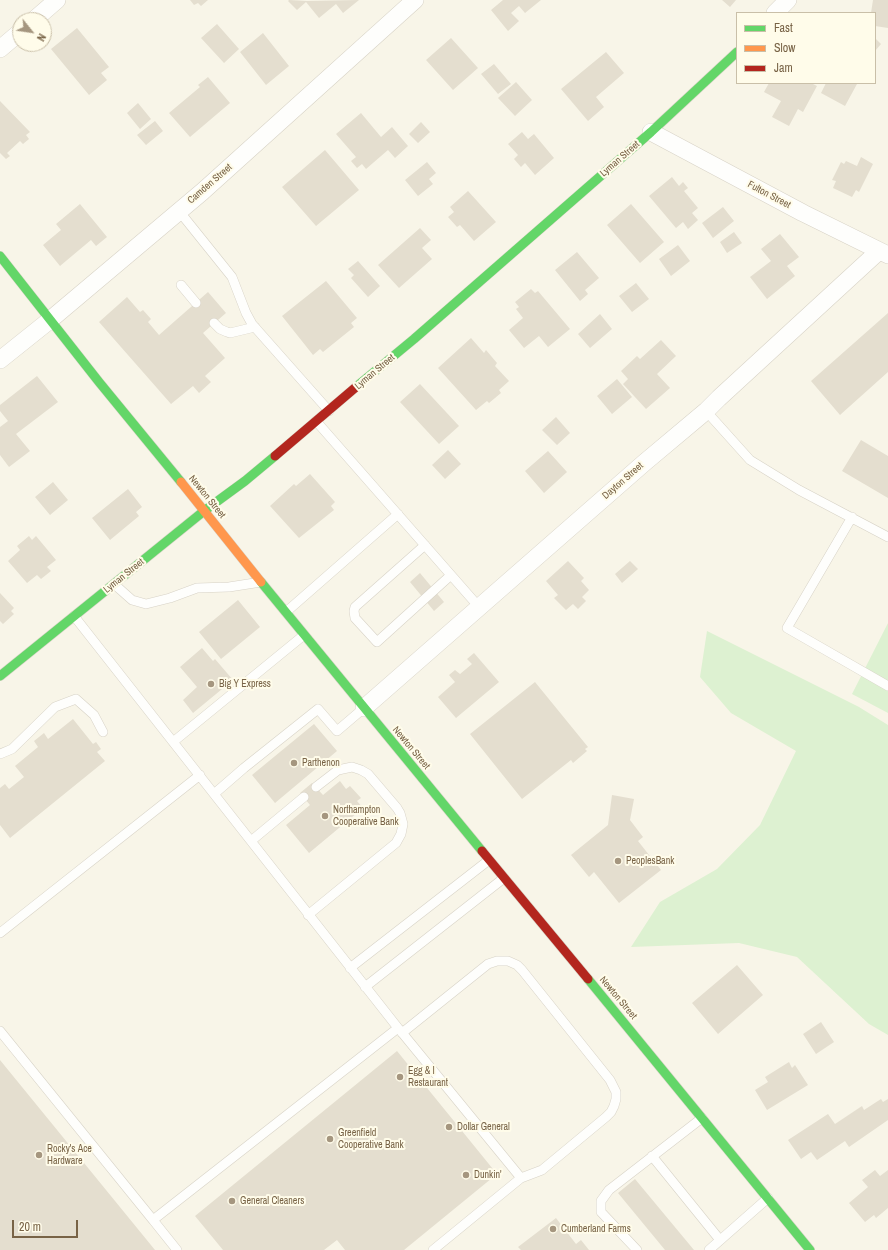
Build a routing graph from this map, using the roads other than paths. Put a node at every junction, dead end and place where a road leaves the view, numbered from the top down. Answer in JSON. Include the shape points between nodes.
{"nodes":[{"id":1,"x":57,"y":0,"type":"edge"},
{"id":2,"x":415,"y":0,"type":"edge"},
{"id":3,"x":788,"y":0,"type":"edge"},
{"id":4,"x":43,"y":12,"type":"edge"},
{"id":5,"x":776,"y":12,"type":"edge"},
{"id":6,"x":12,"y":39,"type":"edge"},
{"id":7,"x":0,"y":49,"type":"edge"},
{"id":8,"x":736,"y":53,"type":"edge"},
{"id":9,"x":651,"y":132,"type":"junction"},
{"id":10,"x":179,"y":211,"type":"junction"},
{"id":11,"x":884,"y":253,"type":"edge"},
{"id":12,"x":0,"y":256,"type":"edge"},
{"id":13,"x":181,"y":285,"type":"dead end"},
{"id":14,"x":196,"y":303,"type":"dead end"},
{"id":15,"x":50,"y":320,"type":"junction"},
{"id":16,"x":214,"y":323,"type":"dead end"},
{"id":17,"x":255,"y":327,"type":"junction"},
{"id":18,"x":0,"y":360,"type":"edge"},
{"id":19,"x":329,"y":411,"type":"junction"},
{"id":20,"x":706,"y":411,"type":"junction"},
{"id":21,"x":316,"y":421,"type":"junction"},
{"id":22,"x":204,"y":511,"type":"junction"},
{"id":23,"x":398,"y":514,"type":"junction"},
{"id":24,"x":852,"y":517,"type":"junction"},
{"id":25,"x":888,"y":537,"type":"edge"},
{"id":26,"x":425,"y":545,"type":"junction"},
{"id":27,"x":451,"y":575,"type":"junction"},
{"id":28,"x":261,"y":582,"type":"junction"},
{"id":29,"x":114,"y":584,"type":"junction"},
{"id":30,"x":479,"y":607,"type":"junction"},
{"id":31,"x":286,"y":612,"type":"junction"},
{"id":32,"x":74,"y":616,"type":"junction"},
{"id":33,"x":304,"y":635,"type":"junction"},
{"id":34,"x":0,"y":676,"type":"edge"},
{"id":35,"x":888,"y":686,"type":"edge"},
{"id":36,"x":364,"y":708,"type":"junction"},
{"id":37,"x":103,"y":732,"type":"dead end"},
{"id":38,"x":173,"y":742,"type":"junction"},
{"id":39,"x":0,"y":754,"type":"edge"},
{"id":40,"x":200,"y":775,"type":"junction"},
{"id":41,"x":316,"y":787,"type":"dead end"},
{"id":42,"x":214,"y":794,"type":"junction"},
{"id":43,"x":304,"y":797,"type":"dead end"},
{"id":44,"x":251,"y":841,"type":"junction"},
{"id":45,"x":489,"y":860,"type":"junction"},
{"id":46,"x":504,"y":878,"type":"junction"},
{"id":47,"x":308,"y":915,"type":"junction"},
{"id":48,"x":0,"y":933,"type":"edge"},
{"id":49,"x":350,"y":968,"type":"junction"},
{"id":50,"x":365,"y":987,"type":"junction"},
{"id":51,"x":0,"y":1031,"type":"edge"},
{"id":52,"x":400,"y":1031,"type":"junction"},
{"id":53,"x":702,"y":1118,"type":"junction"},
{"id":54,"x":652,"y":1156,"type":"junction"},
{"id":55,"x":521,"y":1178,"type":"junction"},
{"id":56,"x":768,"y":1198,"type":"junction"},
{"id":57,"x":153,"y":1220,"type":"junction"},
{"id":58,"x":720,"y":1240,"type":"junction"},
{"id":59,"x":177,"y":1250,"type":"edge"},
{"id":60,"x":434,"y":1250,"type":"edge"},
{"id":61,"x":636,"y":1250,"type":"edge"},
{"id":62,"x":709,"y":1250,"type":"edge"},
{"id":63,"x":810,"y":1250,"type":"edge"}],
"edges":[{"from":1,"to":4,"type":"street"},
{"from":2,"to":10,"type":"street","name":"Camden Street"},
{"from":3,"to":5,"type":"street"},
{"from":6,"to":7,"type":"street"},
{"from":8,"to":9,"type":"main road","name":"Lyman Street"},
{"from":9,"to":11,"type":"street","name":"Fulton Street"},
{"from":9,"to":19,"type":"main road","name":"Lyman Street"},
{"from":10,"to":15,"type":"street","name":"Camden Street"},
{"from":10,"to":17,"type":"lane","via":[[232,276],[246,313]]},
{"from":11,"to":20,"type":"street","name":"Dayton Street"},
{"from":12,"to":15,"type":"main road","name":"Newton Street"},
{"from":13,"to":14,"type":"lane"},
{"from":15,"to":18,"type":"street","name":"Camden Street"},
{"from":15,"to":22,"type":"main road","name":"Newton Street"},
{"from":16,"to":17,"type":"lane","via":[[227,332]]},
{"from":17,"to":19,"type":"lane"},
{"from":19,"to":21,"type":"main road","name":"Lyman Street"},
{"from":20,"to":24,"type":"lane","via":[[750,460],[799,490]]},
{"from":20,"to":30,"type":"street","name":"Dayton Street"},
{"from":21,"to":22,"type":"main road","name":"Lyman Street","via":[[245,481]]},
{"from":21,"to":23,"type":"lane"},
{"from":22,"to":28,"type":"main road","name":"Newton Street"},
{"from":22,"to":29,"type":"main road","name":"Lyman Street"},
{"from":23,"to":26,"type":"lane"},
{"from":23,"to":31,"type":"lane"},
{"from":24,"to":25,"type":"lane"},
{"from":24,"to":35,"type":"lane","via":[[787,628]]},
{"from":26,"to":27,"type":"lane"},
{"from":26,"to":27,"type":"lane","via":[[355,607],[355,618],[377,642]]},
{"from":27,"to":30,"type":"lane"},
{"from":28,"to":29,"type":"lane","via":[[197,588],[146,604],[132,600]]},
{"from":28,"to":31,"type":"main road","name":"Newton Street"},
{"from":29,"to":32,"type":"main road","name":"Lyman Street"},
{"from":30,"to":36,"type":"street","name":"Dayton Street"},
{"from":31,"to":33,"type":"main road","name":"Newton Street"},
{"from":32,"to":34,"type":"main road","name":"Lyman Street"},
{"from":32,"to":38,"type":"lane"},
{"from":33,"to":36,"type":"main road","name":"Newton Street"},
{"from":33,"to":38,"type":"lane"},
{"from":36,"to":42,"type":"lane","via":[[337,731],[318,709]]},
{"from":36,"to":45,"type":"main road","name":"Newton Street"},
{"from":37,"to":39,"type":"lane","via":[[94,715],[76,699],[55,707],[12,749]]},
{"from":38,"to":40,"type":"lane"},
{"from":40,"to":42,"type":"lane"},
{"from":40,"to":48,"type":"lane"},
{"from":41,"to":47,"type":"lane","via":[[338,770],[352,767],[365,771],[397,808],[403,824],[400,837],[393,845]]},
{"from":42,"to":44,"type":"lane"},
{"from":43,"to":44,"type":"lane"},
{"from":44,"to":47,"type":"lane"},
{"from":45,"to":46,"type":"main road","name":"Newton Street"},
{"from":45,"to":49,"type":"lane"},
{"from":46,"to":50,"type":"lane"},
{"from":46,"to":53,"type":"main road","name":"Newton Street"},
{"from":47,"to":49,"type":"lane"},
{"from":49,"to":50,"type":"lane"},
{"from":50,"to":52,"type":"lane"},
{"from":51,"to":57,"type":"lane"},
{"from":52,"to":55,"type":"lane"},
{"from":52,"to":55,"type":"lane","via":[[488,964],[504,960],[522,970],[610,1080],[615,1089],[616,1099],[606,1117],[542,1170]]},
{"from":52,"to":57,"type":"lane"},
{"from":53,"to":54,"type":"lane"},
{"from":53,"to":56,"type":"main road","name":"Newton Street"},
{"from":54,"to":58,"type":"lane"},
{"from":54,"to":61,"type":"lane","via":[[609,1190],[601,1201],[602,1212]]},
{"from":55,"to":60,"type":"lane"},
{"from":56,"to":58,"type":"lane"},
{"from":56,"to":63,"type":"main road","name":"Newton Street"},
{"from":57,"to":59,"type":"lane"},
{"from":58,"to":62,"type":"lane"}]}
